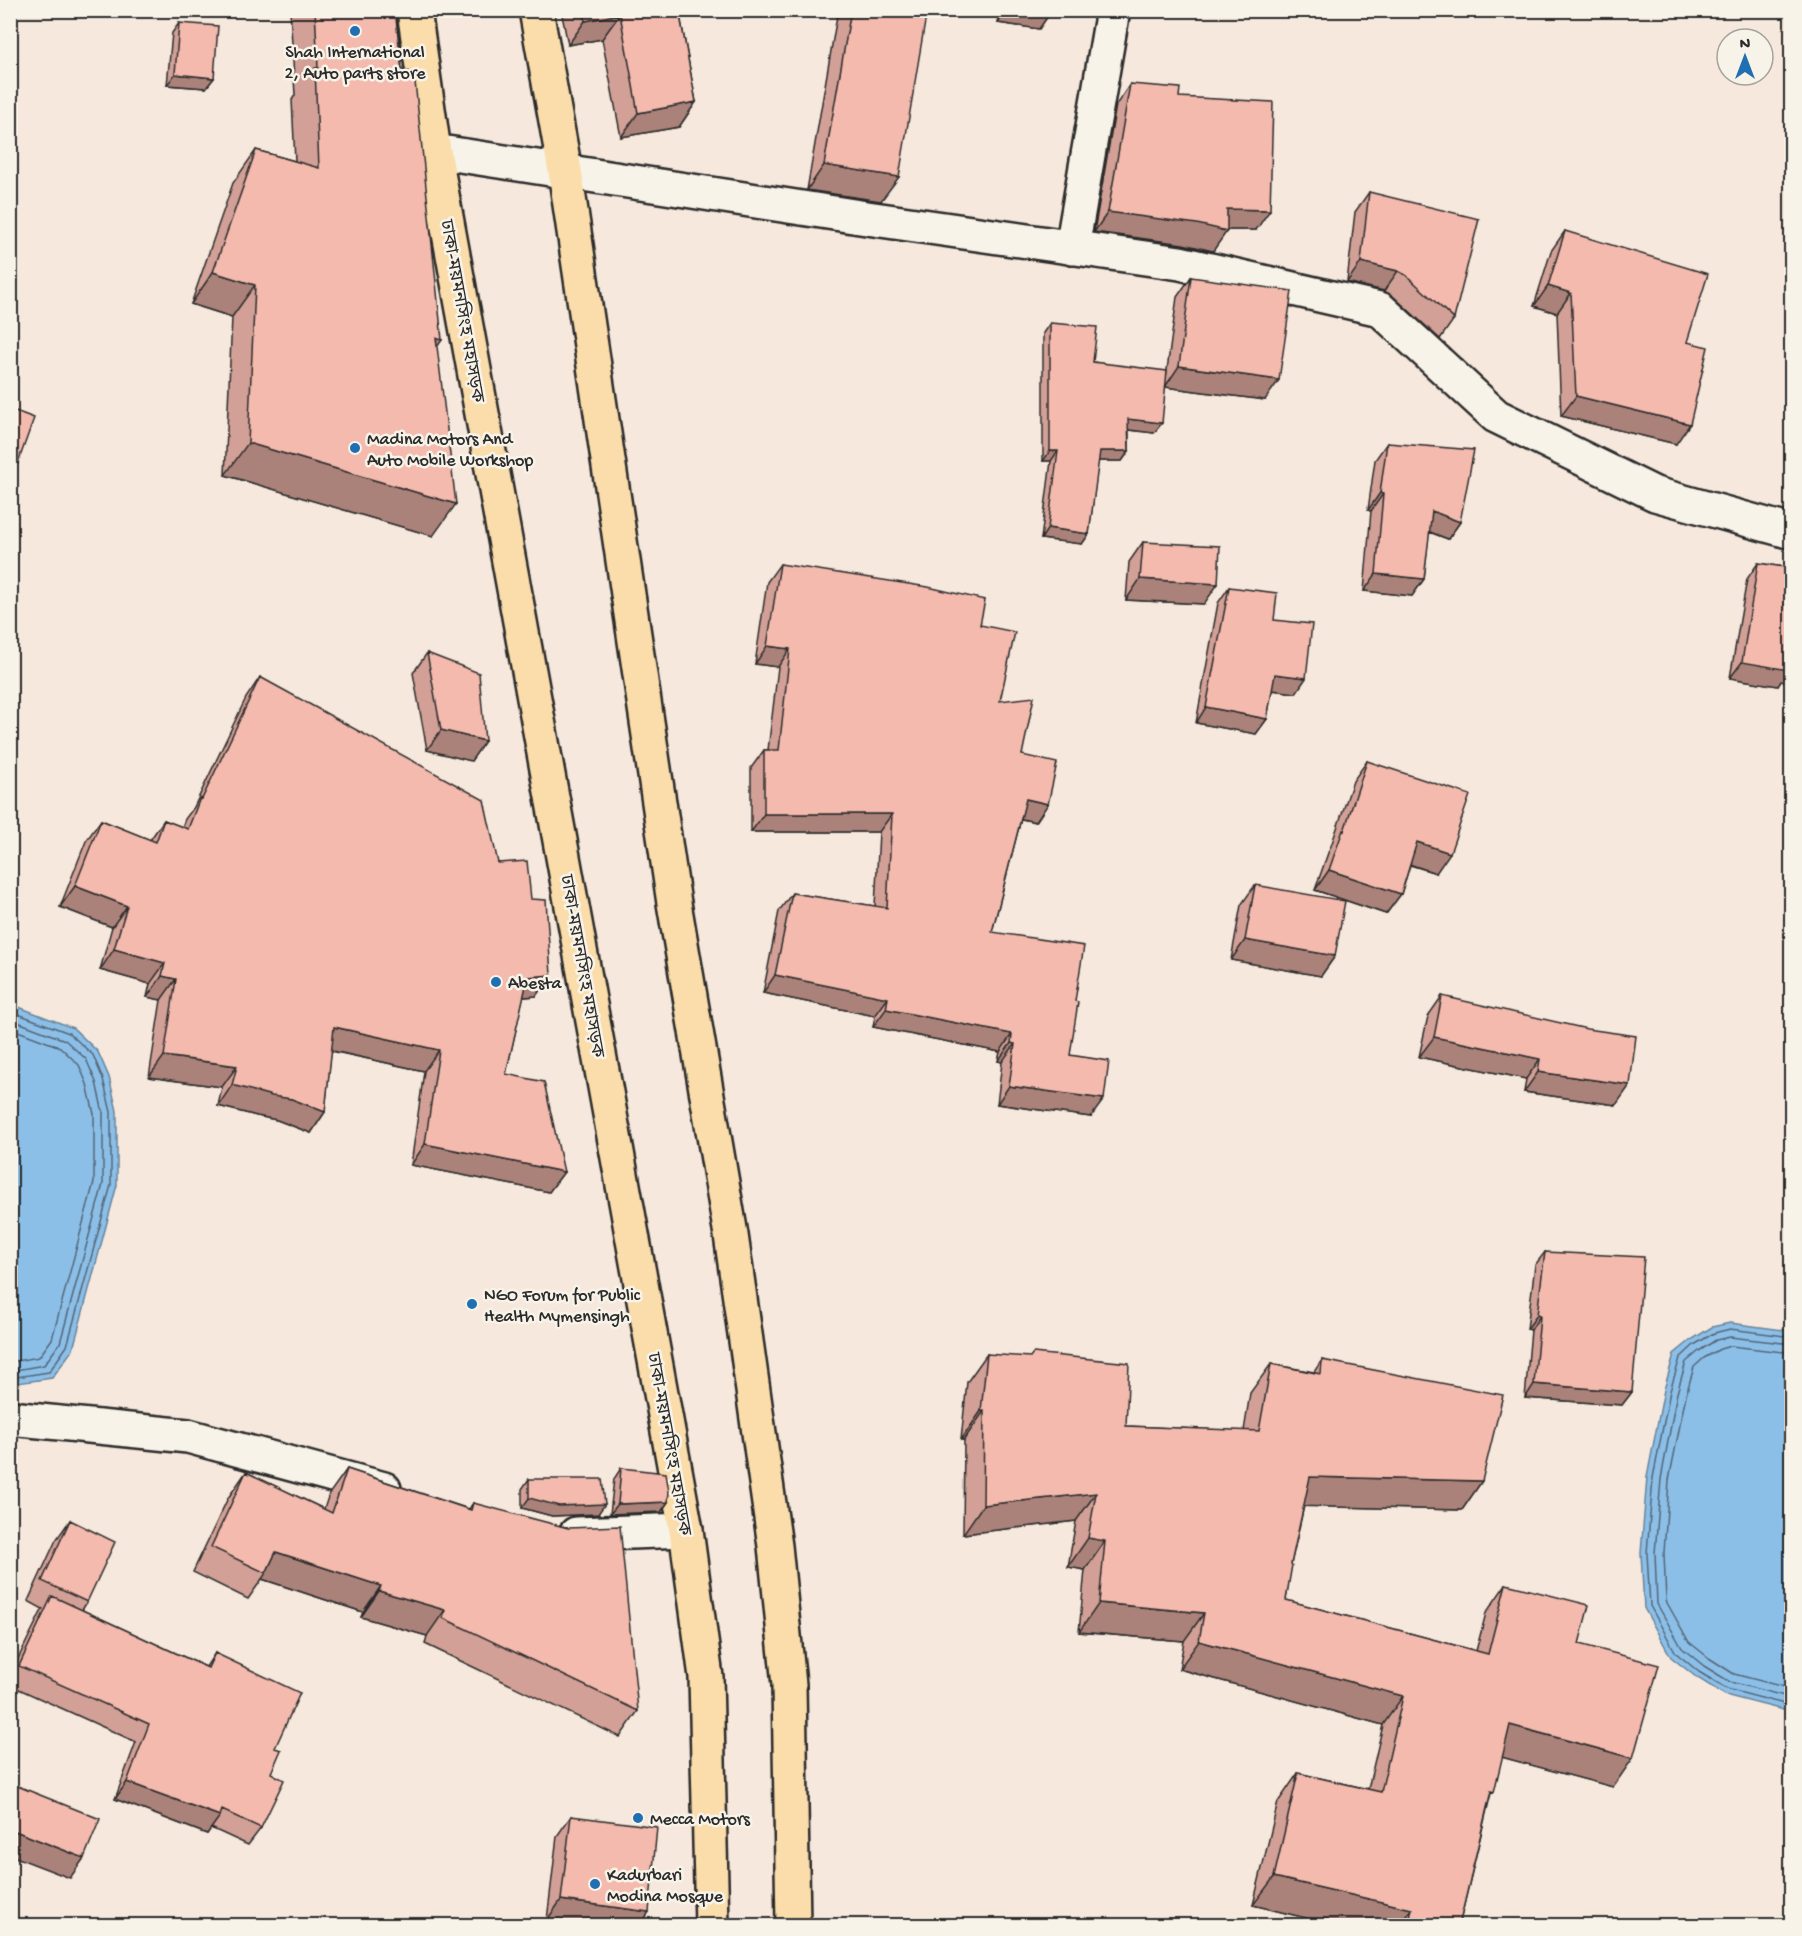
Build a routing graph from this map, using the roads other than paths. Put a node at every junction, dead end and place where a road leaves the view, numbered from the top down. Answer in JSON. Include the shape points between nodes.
{"nodes":[{"id":1,"x":414,"y":10,"type":"edge"},
{"id":2,"x":536,"y":10,"type":"edge"},
{"id":3,"x":1113,"y":10,"type":"edge"},
{"id":4,"x":434,"y":150,"type":"junction"},
{"id":5,"x":565,"y":171,"type":"junction"},
{"id":6,"x":1072,"y":248,"type":"junction"},
{"id":7,"x":1791,"y":532,"type":"edge"},
{"id":8,"x":10,"y":1418,"type":"edge"},
{"id":9,"x":413,"y":1497,"type":"edge"},
{"id":10,"x":686,"y":1530,"type":"junction"},
{"id":11,"x":550,"y":1534,"type":"edge"},
{"id":12,"x":712,"y":1926,"type":"edge"},
{"id":13,"x":793,"y":1926,"type":"edge"}],
"edges":[{"from":1,"to":4,"type":"main road","name":"ঢাকা-ময়মনসিংহ মহাসড়ক"},
{"from":2,"to":5,"type":"main road"},
{"from":3,"to":6,"type":"street"},
{"from":4,"to":5,"type":"street"},
{"from":4,"to":10,"type":"main road","name":"ঢাকা-ময়মনসিংহ মহাসড়ক"},
{"from":5,"to":6,"type":"street"},
{"from":5,"to":13,"type":"main road","via":[[674,903],[731,1235],[775,1546],[789,1685]]},
{"from":6,"to":7,"type":"street","via":[[1180,263],[1380,309],[1496,416],[1655,494]]},
{"from":8,"to":9,"type":"street","via":[[188,1436]]},
{"from":10,"to":11,"type":"street"},
{"from":10,"to":12,"type":"main road","name":"ঢাকা-ময়মনসিংহ মহাসড়ক","via":[[706,1677]]}]}
